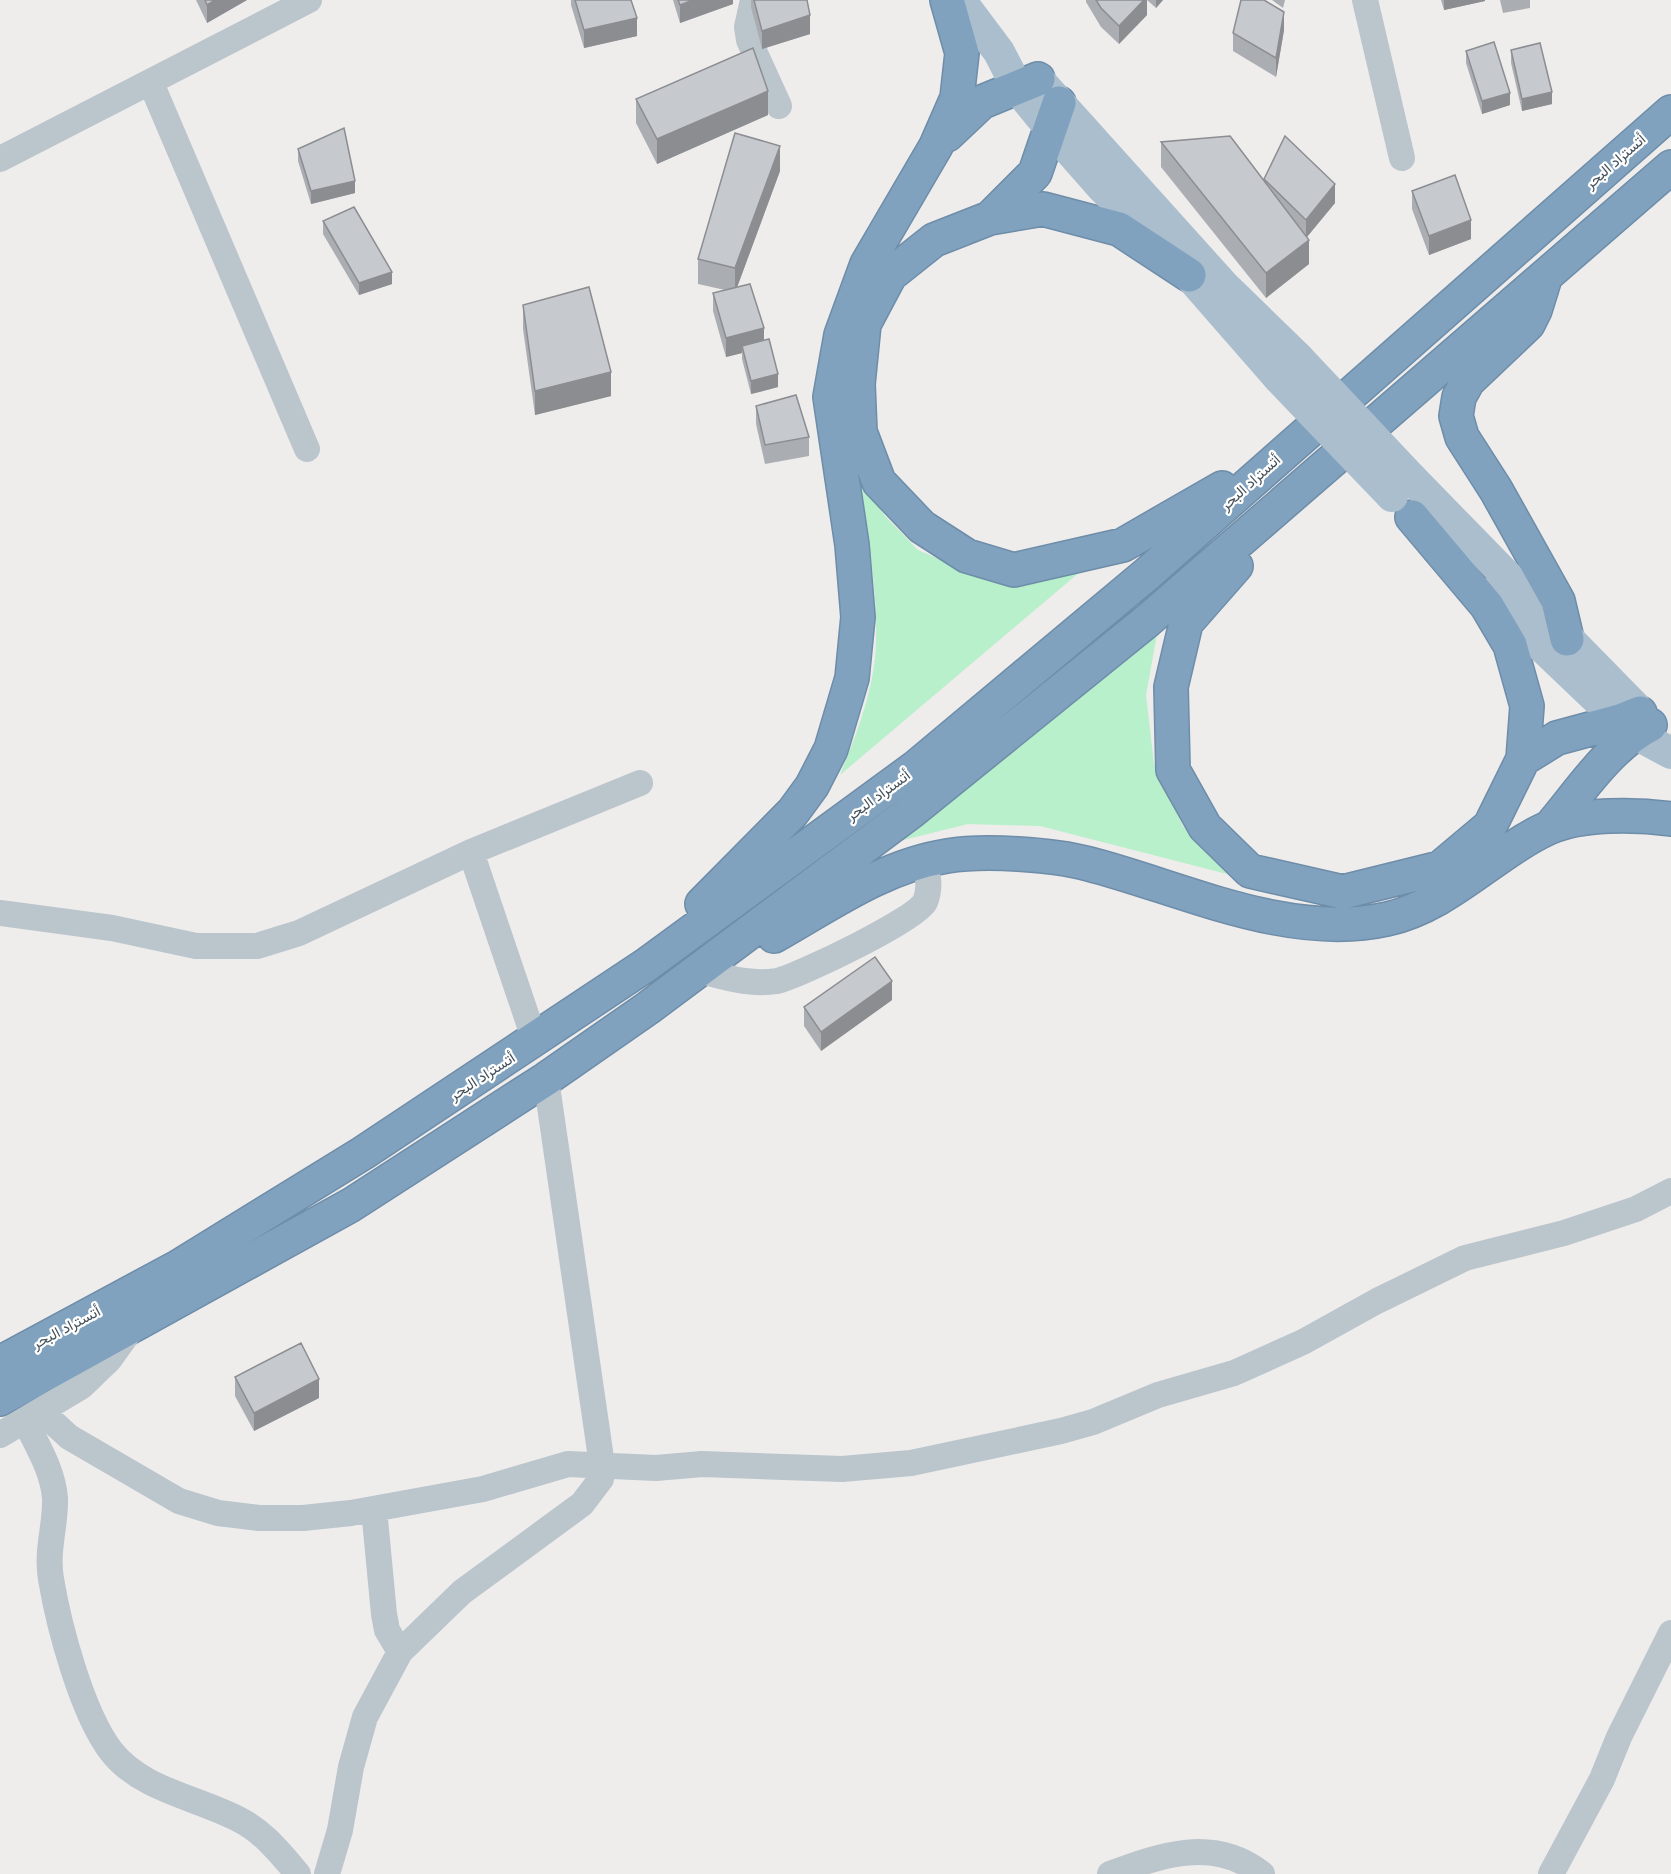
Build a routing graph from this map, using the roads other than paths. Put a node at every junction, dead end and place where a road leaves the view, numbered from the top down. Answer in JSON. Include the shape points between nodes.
{"nodes":[{"id":1,"x":309,"y":0,"type":"edge"},
{"id":2,"x":753,"y":0,"type":"edge"},
{"id":3,"x":947,"y":0,"type":"edge"},
{"id":4,"x":960,"y":0,"type":"edge"},
{"id":5,"x":1365,"y":0,"type":"edge"},
{"id":6,"x":151,"y":83,"type":"junction"},
{"id":7,"x":1041,"y":99,"type":"junction"},
{"id":8,"x":779,"y":106,"type":"dead end"},
{"id":9,"x":1671,"y":112,"type":"edge"},
{"id":10,"x":936,"y":147,"type":"junction"},
{"id":11,"x":1402,"y":158,"type":"dead end"},
{"id":12,"x":0,"y":159,"type":"edge"},
{"id":13,"x":1671,"y":167,"type":"edge"},
{"id":14,"x":990,"y":219,"type":"junction"},
{"id":15,"x":1189,"y":275,"type":"junction"},
{"id":16,"x":1544,"y":279,"type":"junction"},
{"id":17,"x":1288,"y":368,"type":"junction"},
{"id":18,"x":307,"y":449,"type":"dead end"},
{"id":19,"x":1283,"y":453,"type":"junction"},
{"id":20,"x":1298,"y":491,"type":"junction"},
{"id":21,"x":1405,"y":497,"type":"junction"},
{"id":22,"x":1567,"y":639,"type":"junction"},
{"id":23,"x":1643,"y":728,"type":"edge"},
{"id":24,"x":1671,"y":753,"type":"edge"},
{"id":25,"x":1523,"y":759,"type":"junction"},
{"id":26,"x":640,"y":783,"type":"dead end"},
{"id":27,"x":1671,"y":819,"type":"edge"},
{"id":28,"x":1550,"y":827,"type":"junction"},
{"id":29,"x":471,"y":852,"type":"junction"},
{"id":30,"x":924,"y":862,"type":"junction"},
{"id":31,"x":0,"y":913,"type":"edge"},
{"id":32,"x":646,"y":965,"type":"junction"},
{"id":33,"x":709,"y":973,"type":"junction"},
{"id":34,"x":648,"y":1008,"type":"junction"},
{"id":35,"x":535,"y":1041,"type":"junction"},
{"id":36,"x":546,"y":1079,"type":"junction"},
{"id":37,"x":1671,"y":1191,"type":"edge"},
{"id":38,"x":132,"y":1328,"type":"junction"},
{"id":39,"x":0,"y":1363,"type":"edge"},
{"id":40,"x":0,"y":1399,"type":"edge"},
{"id":41,"x":33,"y":1417,"type":"junction"},
{"id":42,"x":0,"y":1435,"type":"edge"},
{"id":43,"x":602,"y":1465,"type":"junction"},
{"id":44,"x":375,"y":1509,"type":"junction"},
{"id":45,"x":1671,"y":1633,"type":"edge"},
{"id":46,"x":400,"y":1652,"type":"junction"},
{"id":47,"x":298,"y":1874,"type":"edge"},
{"id":48,"x":327,"y":1874,"type":"edge"},
{"id":49,"x":1110,"y":1874,"type":"edge"},
{"id":50,"x":1262,"y":1874,"type":"edge"},
{"id":51,"x":1551,"y":1874,"type":"edge"}],
"edges":[{"from":1,"to":6,"type":"street"},
{"from":2,"to":8,"type":"street","via":[[747,27],[749,40]]},
{"from":3,"to":10,"type":"highway","via":[[962,53],[957,98]]},
{"from":4,"to":7,"type":"main road"},
{"from":5,"to":11,"type":"street"},
{"from":6,"to":12,"type":"street"},
{"from":6,"to":18,"type":"street"},
{"from":7,"to":10,"type":"highway","via":[[982,102]]},
{"from":7,"to":14,"type":"highway","via":[[1035,173]]},
{"from":7,"to":15,"type":"main road","via":[[1101,186]]},
{"from":7,"to":17,"type":"main road","via":[[1224,285]]},
{"from":9,"to":19,"type":"highway","name":"أتستراد البحر"},
{"from":10,"to":32,"type":"highway","via":[[867,264],[841,335],[830,397],[852,545],[858,617],[852,678],[831,749],[793,812]]},
{"from":13,"to":16,"type":"highway"},
{"from":14,"to":15,"type":"highway","via":[[1043,209],[1119,229]]},
{"from":14,"to":19,"type":"highway","via":[[934,240],[890,276],[864,324],[858,384],[860,432],[879,482],[922,527],[967,556],[1014,570],[1123,545]]},
{"from":15,"to":17,"type":"main road"},
{"from":16,"to":20,"type":"highway"},
{"from":16,"to":22,"type":"highway","via":[[1528,324],[1468,381],[1459,397],[1456,416],[1461,437],[1496,490],[1558,601]]},
{"from":17,"to":21,"type":"main road","bridge":true},
{"from":19,"to":32,"type":"highway","name":"أتستراد البحر","via":[[1147,574],[916,767]]},
{"from":20,"to":25,"type":"highway","via":[[1186,623],[1171,687],[1173,770],[1205,827],[1250,872],[1343,892],[1440,868],[1490,826]]},
{"from":20,"to":34,"type":"highway","via":[[1147,621],[912,811]]},
{"from":21,"to":22,"type":"main road"},
{"from":21,"to":23,"type":"main road","via":[[1510,618]]},
{"from":21,"to":25,"type":"highway","via":[[1487,606],[1510,645],[1527,706]]},
{"from":22,"to":23,"type":"main road"},
{"from":23,"to":24,"type":"main road"},
{"from":23,"to":25,"type":"highway","via":[[1557,738]]},
{"from":23,"to":28,"type":"highway","via":[[1610,755]]},
{"from":26,"to":29,"type":"street"},
{"from":27,"to":28,"type":"highway","via":[[1611,814]]},
{"from":28,"to":30,"type":"highway","via":[[1450,893],[1388,919],[1335,924],[1246,912],[1087,863],[1013,854],[947,856]]},
{"from":29,"to":31,"type":"street","via":[[299,933],[257,946],[196,946],[112,928]]},
{"from":29,"to":35,"type":"street"},
{"from":30,"to":33,"type":"highway","via":[[886,872]]},
{"from":30,"to":33,"type":"street","via":[[930,883],[924,903],[909,918],[777,981],[743,982]]},
{"from":32,"to":35,"type":"highway","name":"أتستراد البحر"},
{"from":33,"to":34,"type":"highway"},
{"from":34,"to":36,"type":"highway"},
{"from":35,"to":39,"type":"highway","name":"أتستراد البحر","via":[[178,1267]]},
{"from":36,"to":38,"type":"highway","via":[[351,1205]]},
{"from":36,"to":43,"type":"street"},
{"from":37,"to":43,"type":"street","via":[[1636,1209],[1564,1233],[1465,1258],[1265,1360],[1061,1431],[935,1459],[882,1466]]},
{"from":38,"to":40,"type":"highway"},
{"from":38,"to":41,"type":"street","via":[[95,1374]]},
{"from":41,"to":42,"type":"street"},
{"from":41,"to":44,"type":"street","via":[[161,1492],[198,1508],[259,1518],[327,1516]]},
{"from":41,"to":47,"type":"street","via":[[55,1498],[49,1539],[51,1579],[71,1658],[102,1737],[135,1774],[241,1820],[261,1834]]},
{"from":43,"to":44,"type":"street","via":[[552,1467],[483,1489]]},
{"from":43,"to":46,"type":"street","via":[[601,1479],[582,1504],[462,1592]]},
{"from":44,"to":46,"type":"street","via":[[384,1614],[387,1630]]},
{"from":45,"to":51,"type":"street","via":[[1602,1779]]},
{"from":46,"to":48,"type":"street","via":[[365,1717]]},
{"from":49,"to":50,"type":"street","via":[[1150,1859],[1191,1851],[1224,1854]]}]}
